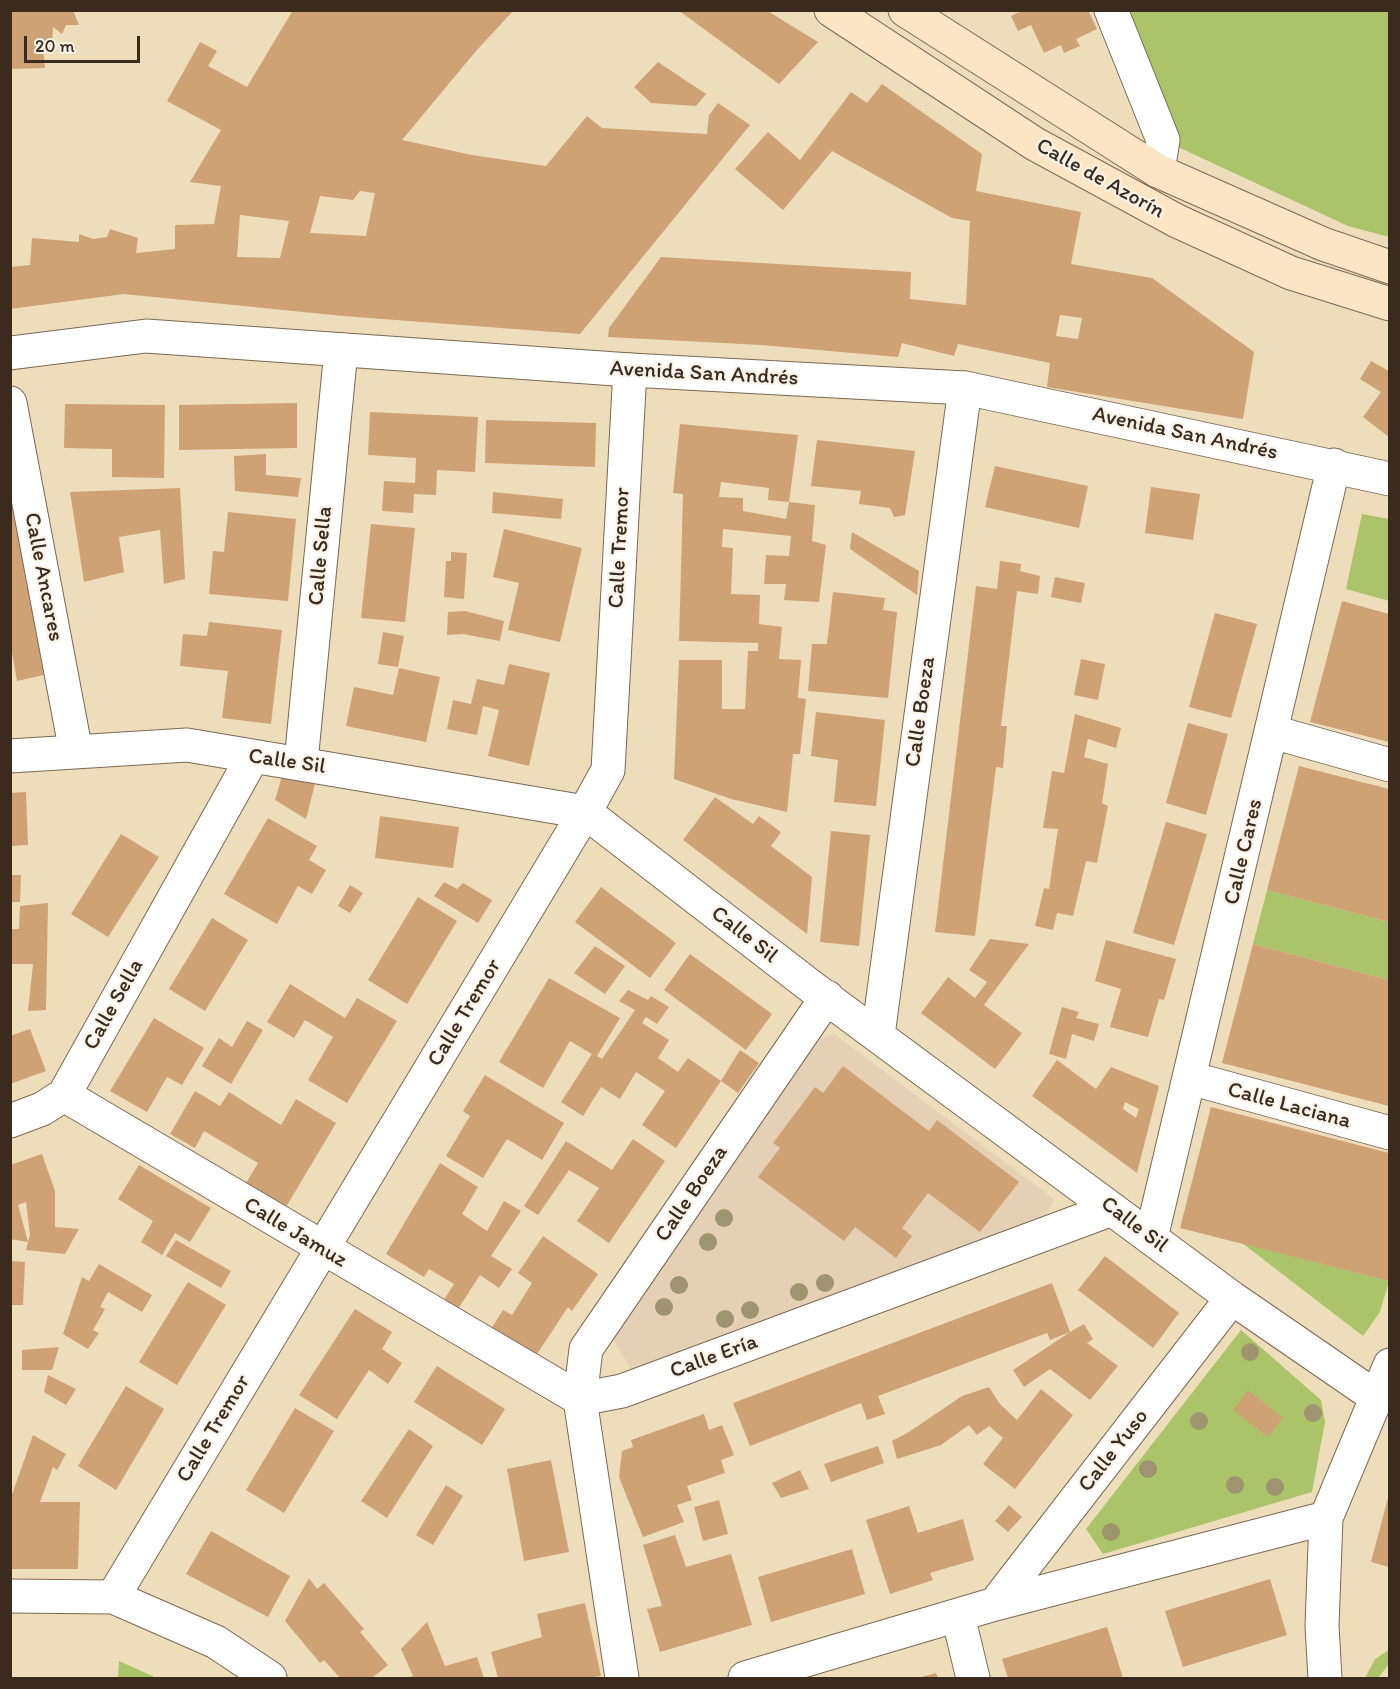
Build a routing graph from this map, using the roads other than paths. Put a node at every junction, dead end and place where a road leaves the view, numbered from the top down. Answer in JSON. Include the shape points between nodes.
{"nodes":[{"id":1,"x":831,"y":10,"type":"edge"},
{"id":2,"x":905,"y":10,"type":"edge"},
{"id":3,"x":1111,"y":10,"type":"edge"},
{"id":4,"x":1158,"y":171,"type":"junction"},
{"id":5,"x":1389,"y":267,"type":"edge"},
{"id":6,"x":1389,"y":304,"type":"edge"},
{"id":7,"x":341,"y":350,"type":"junction"},
{"id":8,"x":10,"y":353,"type":"edge"},
{"id":9,"x":630,"y":370,"type":"junction"},
{"id":10,"x":965,"y":388,"type":"junction"},
{"id":11,"x":10,"y":403,"type":"edge"},
{"id":12,"x":1334,"y":465,"type":"junction"},
{"id":13,"x":1389,"y":478,"type":"edge"},
{"id":14,"x":1273,"y":732,"type":"junction"},
{"id":15,"x":76,"y":752,"type":"junction"},
{"id":16,"x":10,"y":756,"type":"edge"},
{"id":17,"x":252,"y":758,"type":"junction"},
{"id":18,"x":301,"y":762,"type":"junction"},
{"id":19,"x":1389,"y":765,"type":"edge"},
{"id":20,"x":585,"y":812,"type":"junction"},
{"id":21,"x":827,"y":997,"type":"junction"},
{"id":22,"x":878,"y":1035,"type":"junction"},
{"id":23,"x":1190,"y":1078,"type":"junction"},
{"id":24,"x":64,"y":1095,"type":"junction"},
{"id":25,"x":10,"y":1121,"type":"edge"},
{"id":26,"x":1389,"y":1133,"type":"edge"},
{"id":27,"x":1112,"y":1209,"type":"junction"},
{"id":28,"x":1152,"y":1238,"type":"junction"},
{"id":29,"x":323,"y":1250,"type":"junction"},
{"id":30,"x":1233,"y":1298,"type":"junction"},
{"id":31,"x":1389,"y":1365,"type":"edge"},
{"id":32,"x":1376,"y":1397,"type":"junction"},
{"id":33,"x":580,"y":1399,"type":"junction"},
{"id":34,"x":1326,"y":1518,"type":"junction"},
{"id":35,"x":10,"y":1596,"type":"edge"},
{"id":36,"x":113,"y":1597,"type":"junction"},
{"id":37,"x":995,"y":1604,"type":"junction"},
{"id":38,"x":958,"y":1616,"type":"junction"},
{"id":39,"x":270,"y":1678,"type":"edge"},
{"id":40,"x":622,"y":1678,"type":"edge"},
{"id":41,"x":745,"y":1678,"type":"edge"},
{"id":42,"x":973,"y":1678,"type":"edge"},
{"id":43,"x":1325,"y":1678,"type":"edge"}],
"edges":[{"from":1,"to":6,"type":"main road","name":"Calle de Azorín","via":[[1035,144],[1178,221],[1291,273]]},
{"from":2,"to":4,"type":"main road","name":"Calle de Azorín"},
{"from":3,"to":4,"type":"street","via":[[1163,140]]},
{"from":4,"to":5,"type":"main road","name":"Calle de Azorín","via":[[1323,244]]},
{"from":7,"to":8,"type":"street","name":"Avenida San Andrés","via":[[146,336]]},
{"from":7,"to":9,"type":"street","name":"Avenida San Andrés"},
{"from":7,"to":18,"type":"street","name":"Calle Sella"},
{"from":9,"to":10,"type":"street","name":"Avenida San Andrés"},
{"from":9,"to":20,"type":"street","name":"Calle Tremor","via":[[608,770]]},
{"from":10,"to":12,"type":"street","name":"Avenida San Andrés"},
{"from":10,"to":22,"type":"street","name":"Calle Boeza"},
{"from":11,"to":15,"type":"street","name":"Calle Ancares"},
{"from":12,"to":13,"type":"street","name":"Avenida San Andrés"},
{"from":12,"to":14,"type":"street","name":"Calle Cares"},
{"from":14,"to":19,"type":"street"},
{"from":14,"to":23,"type":"street","name":"Calle Cares"},
{"from":15,"to":16,"type":"street","name":"Calle Sil"},
{"from":15,"to":17,"type":"street","name":"Calle Sil","via":[[187,745]]},
{"from":17,"to":18,"type":"street","name":"Calle Sil"},
{"from":17,"to":24,"type":"street","name":"Calle Sella"},
{"from":18,"to":20,"type":"street","name":"Calle Sil"},
{"from":20,"to":21,"type":"street","name":"Calle Sil"},
{"from":20,"to":29,"type":"street","name":"Calle Tremor"},
{"from":21,"to":22,"type":"street","name":"Calle Sil"},
{"from":21,"to":33,"type":"street","name":"Calle Boeza","via":[[586,1349]]},
{"from":22,"to":27,"type":"street","name":"Calle Sil"},
{"from":23,"to":26,"type":"street","name":"Calle Laciana"},
{"from":23,"to":28,"type":"street","name":"Calle Cares"},
{"from":24,"to":25,"type":"street","via":[[42,1109]]},
{"from":24,"to":29,"type":"street","name":"Calle Jamuz"},
{"from":27,"to":28,"type":"street","name":"Calle Sil"},
{"from":27,"to":33,"type":"street","name":"Calle Ería","via":[[622,1390]]},
{"from":28,"to":30,"type":"street","name":"Calle Sil"},
{"from":29,"to":33,"type":"street","name":"Calle Jamuz"},
{"from":29,"to":36,"type":"street","name":"Calle Tremor"},
{"from":30,"to":32,"type":"street","name":"Calle Sil"},
{"from":30,"to":37,"type":"street","name":"Calle Yuso"},
{"from":31,"to":32,"type":"street"},
{"from":32,"to":34,"type":"street"},
{"from":33,"to":40,"type":"street"},
{"from":34,"to":37,"type":"street"},
{"from":34,"to":43,"type":"street","via":[[1322,1626]]},
{"from":35,"to":36,"type":"street"},
{"from":36,"to":39,"type":"street","via":[[216,1642]]},
{"from":37,"to":38,"type":"street"},
{"from":38,"to":41,"type":"street"},
{"from":38,"to":42,"type":"street"}]}
